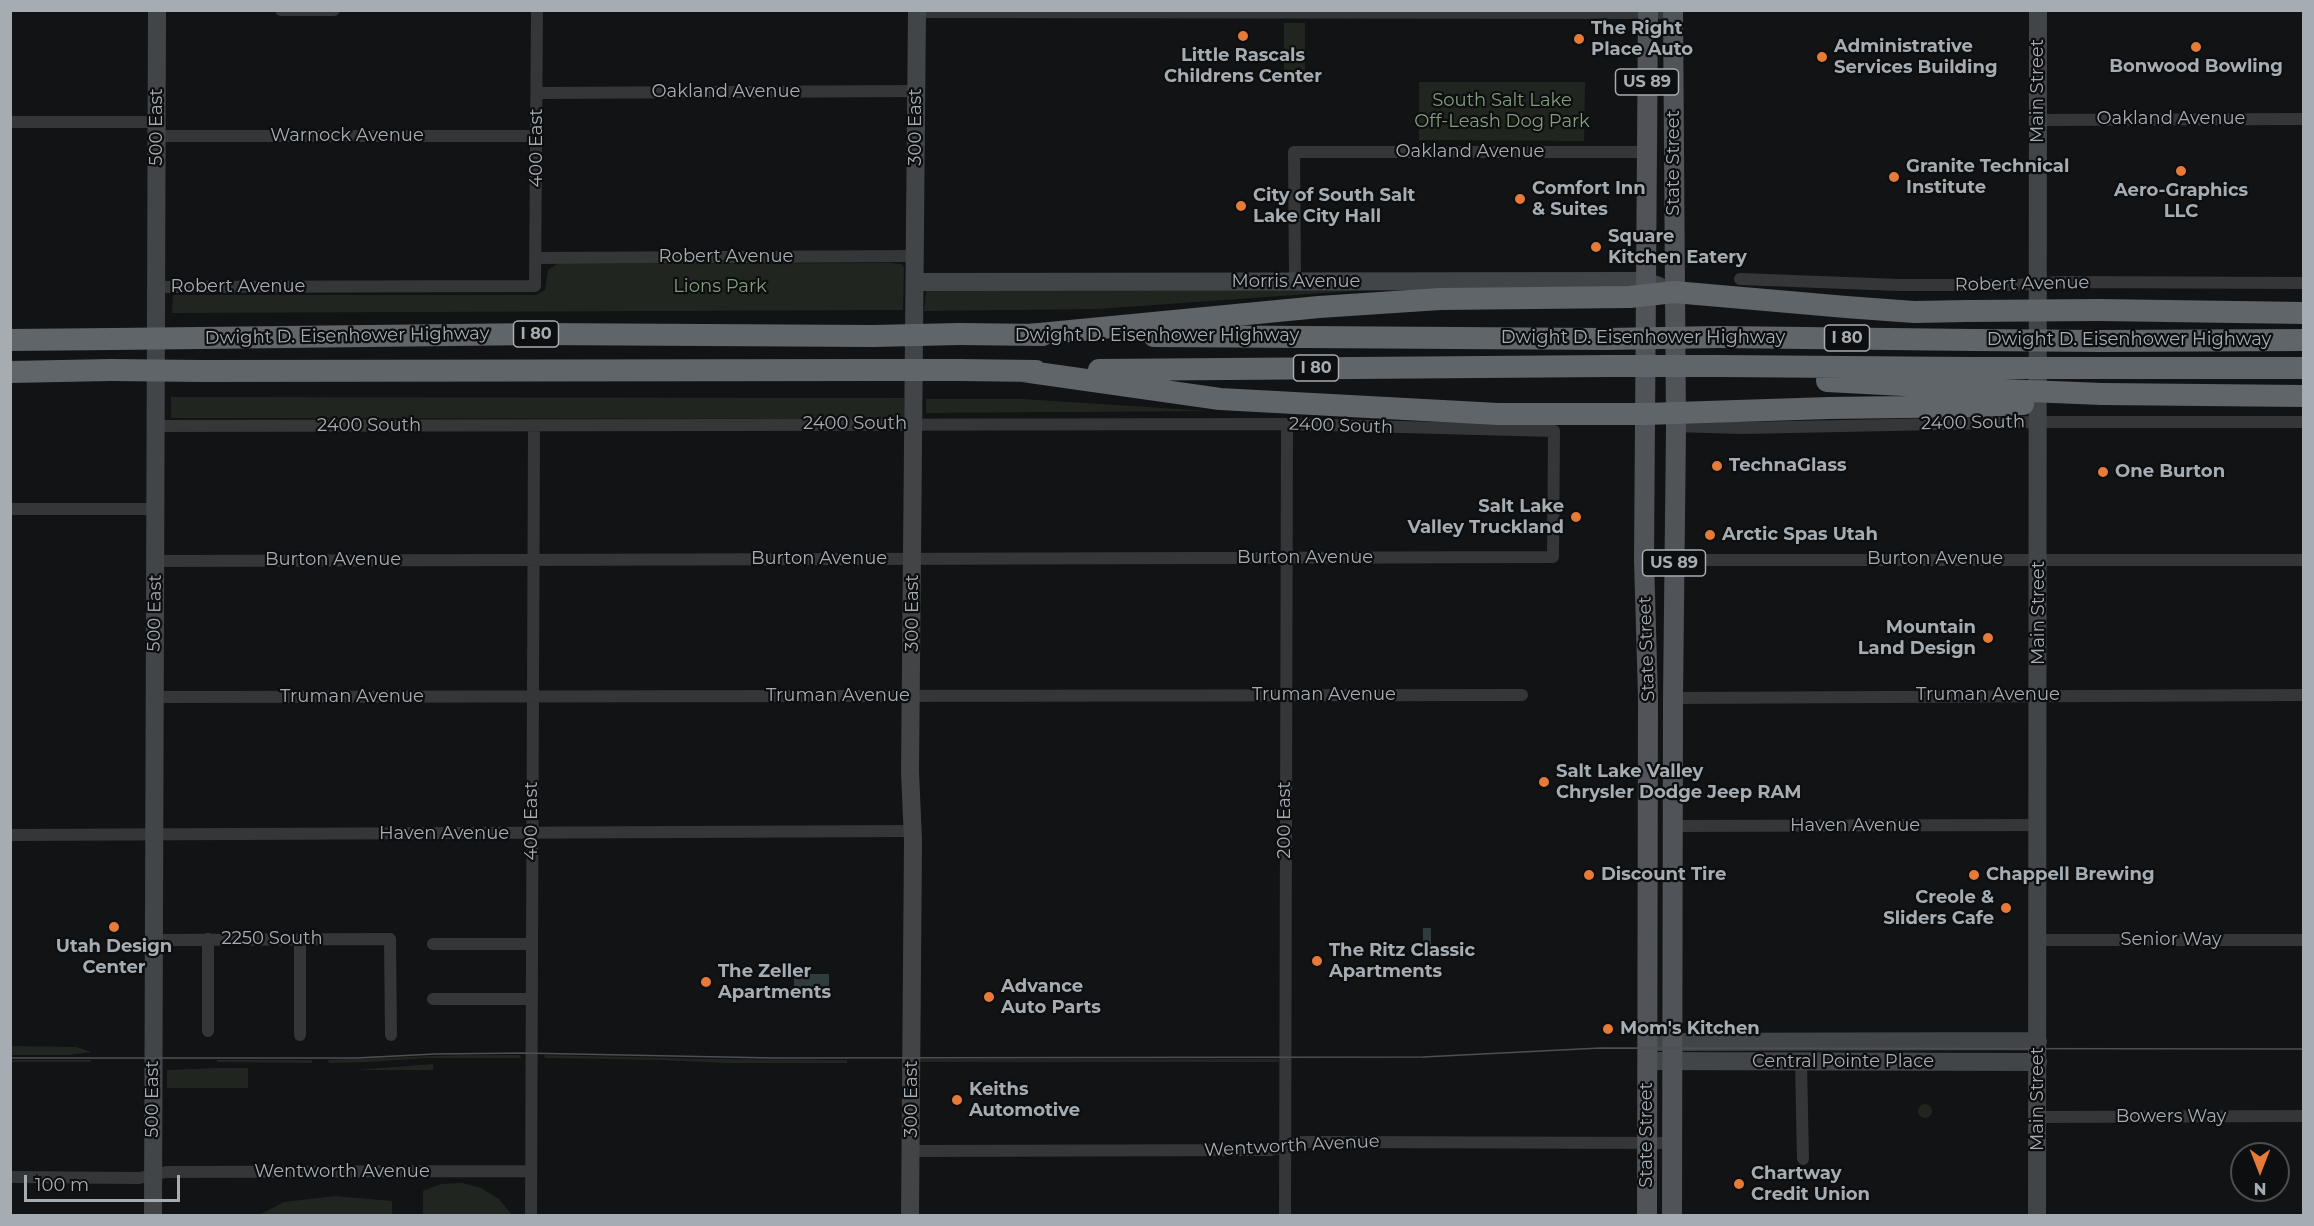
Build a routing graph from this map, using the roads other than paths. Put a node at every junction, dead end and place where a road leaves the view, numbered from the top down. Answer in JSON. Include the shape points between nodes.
{"nodes":[{"id":1,"x":157,"y":10,"type":"edge"},
{"id":2,"x":281,"y":10,"type":"edge"},
{"id":3,"x":334,"y":10,"type":"edge"},
{"id":4,"x":537,"y":10,"type":"edge"},
{"id":5,"x":2038,"y":10,"type":"edge"},
{"id":6,"x":917,"y":11,"type":"edge"},
{"id":7,"x":1287,"y":11,"type":"edge"},
{"id":8,"x":1648,"y":12,"type":"edge"},
{"id":9,"x":1673,"y":12,"type":"edge"},
{"id":10,"x":916,"y":91,"type":"junction"},
{"id":11,"x":537,"y":93,"type":"junction"},
{"id":12,"x":2304,"y":119,"type":"edge"},
{"id":13,"x":2038,"y":120,"type":"junction"},
{"id":14,"x":10,"y":122,"type":"edge"},
{"id":15,"x":157,"y":129,"type":"junction"},
{"id":16,"x":537,"y":136,"type":"junction"},
{"id":17,"x":1647,"y":152,"type":"junction"},
{"id":18,"x":915,"y":256,"type":"junction"},
{"id":19,"x":536,"y":258,"type":"junction"},
{"id":20,"x":1740,"y":279,"type":"dead end"},
{"id":21,"x":1295,"y":280,"type":"junction"},
{"id":22,"x":915,"y":282,"type":"junction"},
{"id":23,"x":2304,"y":283,"type":"edge"},
{"id":24,"x":2038,"y":284,"type":"junction"},
{"id":25,"x":536,"y":286,"type":"joint"},
{"id":26,"x":157,"y":287,"type":"junction"},
{"id":27,"x":1645,"y":288,"type":"junction"},
{"id":28,"x":1674,"y":292,"type":"junction"},
{"id":29,"x":2304,"y":313,"type":"edge"},
{"id":30,"x":10,"y":330,"type":"edge"},
{"id":31,"x":1029,"y":335,"type":"junction"},
{"id":32,"x":64,"y":339,"type":"junction"},
{"id":33,"x":10,"y":340,"type":"edge"},
{"id":34,"x":2304,"y":340,"type":"edge"},
{"id":35,"x":1771,"y":366,"type":"junction"},
{"id":36,"x":2304,"y":368,"type":"edge"},
{"id":37,"x":73,"y":370,"type":"junction"},
{"id":38,"x":1023,"y":371,"type":"junction"},
{"id":39,"x":10,"y":372,"type":"edge"},
{"id":40,"x":10,"y":381,"type":"edge"},
{"id":41,"x":2304,"y":396,"type":"edge"},
{"id":42,"x":1979,"y":397,"type":"junction"},
{"id":43,"x":1646,"y":414,"type":"junction"},
{"id":44,"x":1676,"y":420,"type":"junction"},
{"id":45,"x":2038,"y":422,"type":"junction"},
{"id":46,"x":2304,"y":422,"type":"edge"},
{"id":47,"x":913,"y":424,"type":"junction"},
{"id":48,"x":1287,"y":424,"type":"junction"},
{"id":49,"x":156,"y":426,"type":"junction"},
{"id":50,"x":534,"y":426,"type":"junction"},
{"id":51,"x":10,"y":509,"type":"edge"},
{"id":52,"x":156,"y":509,"type":"junction"},
{"id":53,"x":1553,"y":557,"type":"joint"},
{"id":54,"x":1286,"y":558,"type":"junction"},
{"id":55,"x":913,"y":559,"type":"junction"},
{"id":56,"x":534,"y":560,"type":"junction"},
{"id":57,"x":1674,"y":560,"type":"junction"},
{"id":58,"x":2039,"y":560,"type":"junction"},
{"id":59,"x":2304,"y":560,"type":"edge"},
{"id":60,"x":156,"y":561,"type":"junction"},
{"id":61,"x":1646,"y":625,"type":"junction"},
{"id":62,"x":1522,"y":695,"type":"dead end"},
{"id":63,"x":2039,"y":695,"type":"junction"},
{"id":64,"x":2304,"y":695,"type":"edge"},
{"id":65,"x":912,"y":696,"type":"junction"},
{"id":66,"x":1286,"y":696,"type":"junction"},
{"id":67,"x":155,"y":697,"type":"junction"},
{"id":68,"x":533,"y":697,"type":"junction"},
{"id":69,"x":1648,"y":697,"type":"junction"},
{"id":70,"x":1673,"y":698,"type":"junction"},
{"id":71,"x":1673,"y":748,"type":"junction"},
{"id":72,"x":2038,"y":825,"type":"junction"},
{"id":73,"x":1673,"y":826,"type":"junction"},
{"id":74,"x":913,"y":831,"type":"junction"},
{"id":75,"x":532,"y":833,"type":"junction"},
{"id":76,"x":10,"y":835,"type":"edge"},
{"id":77,"x":154,"y":835,"type":"junction"},
{"id":78,"x":208,"y":939,"type":"junction"},
{"id":79,"x":300,"y":939,"type":"junction"},
{"id":80,"x":154,"y":940,"type":"junction"},
{"id":81,"x":2038,"y":940,"type":"junction"},
{"id":82,"x":2304,"y":940,"type":"edge"},
{"id":83,"x":433,"y":944,"type":"dead end"},
{"id":84,"x":531,"y":944,"type":"junction"},
{"id":85,"x":433,"y":999,"type":"dead end"},
{"id":86,"x":532,"y":999,"type":"junction"},
{"id":87,"x":208,"y":1031,"type":"dead end"},
{"id":88,"x":300,"y":1035,"type":"dead end"},
{"id":89,"x":391,"y":1035,"type":"dead end"},
{"id":90,"x":2038,"y":1041,"type":"junction"},
{"id":91,"x":1647,"y":1052,"type":"junction"},
{"id":92,"x":1672,"y":1052,"type":"junction"},
{"id":93,"x":1801,"y":1062,"type":"junction"},
{"id":94,"x":2038,"y":1062,"type":"junction"},
{"id":95,"x":2304,"y":1116,"type":"edge"},
{"id":96,"x":2038,"y":1117,"type":"junction"},
{"id":97,"x":1647,"y":1142,"type":"junction"},
{"id":98,"x":1672,"y":1143,"type":"junction"},
{"id":99,"x":1285,"y":1147,"type":"junction"},
{"id":100,"x":912,"y":1151,"type":"junction"},
{"id":101,"x":1803,"y":1160,"type":"dead end"},
{"id":102,"x":531,"y":1171,"type":"junction"},
{"id":103,"x":153,"y":1175,"type":"junction"},
{"id":104,"x":10,"y":1177,"type":"edge"},
{"id":105,"x":153,"y":1215,"type":"edge"},
{"id":106,"x":531,"y":1215,"type":"edge"},
{"id":107,"x":910,"y":1215,"type":"edge"},
{"id":108,"x":1285,"y":1215,"type":"edge"},
{"id":109,"x":1647,"y":1215,"type":"edge"},
{"id":110,"x":1672,"y":1215,"type":"edge"},
{"id":111,"x":2037,"y":1215,"type":"edge"}],
"edges":[{"from":1,"to":15,"type":"street","name":"500 East"},
{"from":2,"to":3,"type":"street"},
{"from":4,"to":11,"type":"street","name":"400 East"},
{"from":5,"to":13,"type":"street","name":"Main Street"},
{"from":6,"to":7,"type":"street"},
{"from":6,"to":10,"type":"street","name":"300 East"},
{"from":7,"to":8,"type":"street"},
{"from":8,"to":9,"type":"street"},
{"from":8,"to":17,"type":"main road","name":"State Street","number":"US 89"},
{"from":9,"to":28,"type":"main road","name":"State Street","number":"US 89"},
{"from":10,"to":11,"type":"street","name":"Oakland Avenue"},
{"from":10,"to":18,"type":"street","name":"300 East"},
{"from":11,"to":16,"type":"street","name":"400 East"},
{"from":12,"to":13,"type":"street","name":"Oakland Avenue"},
{"from":13,"to":24,"type":"street","name":"Main Street"},
{"from":14,"to":15,"type":"street","name":"Warnock Avenue"},
{"from":15,"to":16,"type":"street","name":"Warnock Avenue"},
{"from":15,"to":26,"type":"street","name":"500 East"},
{"from":16,"to":19,"type":"street","name":"400 East"},
{"from":17,"to":21,"type":"street","name":"Oakland Avenue","via":[[1294,152]]},
{"from":17,"to":27,"type":"main road","name":"State Street","number":"US 89"},
{"from":18,"to":19,"type":"street","name":"Robert Avenue"},
{"from":18,"to":22,"type":"street","name":"300 East"},
{"from":19,"to":25,"type":"street","name":"400 East"},
{"from":20,"to":24,"type":"street","name":"Robert Avenue","via":[[1899,285]]},
{"from":21,"to":22,"type":"street","name":"Morris Avenue"},
{"from":21,"to":27,"type":"street","name":"Morris Avenue"},
{"from":22,"to":47,"type":"street","name":"300 East"},
{"from":23,"to":24,"type":"street","name":"Robert Avenue"},
{"from":24,"to":45,"type":"street","name":"Main Street"},
{"from":25,"to":26,"type":"street","name":"Robert Avenue"},
{"from":26,"to":49,"type":"street","name":"500 East"},
{"from":27,"to":28,"type":"highway"},
{"from":27,"to":31,"type":"highway","via":[[1319,307]]},
{"from":27,"to":43,"type":"main road","name":"State Street","number":"US 89"},
{"from":28,"to":29,"type":"highway","bridge":true,"via":[[1914,312]]},
{"from":28,"to":44,"type":"main road","name":"State Street","number":"US 89"},
{"from":30,"to":32,"type":"highway"},
{"from":31,"to":32,"type":"highway","name":"Dwight D. Eisenhower Highway","number":"I 80","bridge":true,"via":[[537,334]]},
{"from":31,"to":34,"type":"highway","name":"Dwight D. Eisenhower Highway","number":"I 80","bridge":true},
{"from":32,"to":33,"type":"highway","name":"Dwight D. Eisenhower Highway","number":"I 80"},
{"from":35,"to":36,"type":"highway","name":"Dwight D. Eisenhower Highway","number":"I 80","bridge":true},
{"from":35,"to":38,"type":"highway","name":"Dwight D. Eisenhower Highway","number":"I 80","bridge":true},
{"from":35,"to":42,"type":"highway","via":[[1818,381]]},
{"from":37,"to":38,"type":"highway","name":"Dwight D. Eisenhower Highway","number":"I 80","bridge":true},
{"from":37,"to":39,"type":"highway","name":"Dwight D. Eisenhower Highway","number":"I 80"},
{"from":37,"to":40,"type":"highway"},
{"from":38,"to":43,"type":"highway","via":[[1220,399],[1498,414]]},
{"from":41,"to":42,"type":"highway","bridge":true},
{"from":42,"to":44,"type":"highway"},
{"from":43,"to":44,"type":"highway"},
{"from":43,"to":61,"type":"main road","name":"State Street","number":"US 89"},
{"from":44,"to":45,"type":"street","name":"2400 South"},
{"from":44,"to":57,"type":"main road","name":"State Street","number":"US 89"},
{"from":45,"to":46,"type":"street","name":"2400 South"},
{"from":45,"to":58,"type":"street","name":"Main Street"},
{"from":47,"to":48,"type":"street","name":"2400 South"},
{"from":47,"to":50,"type":"street","name":"2400 South"},
{"from":47,"to":55,"type":"street","name":"300 East"},
{"from":48,"to":53,"type":"street","name":"2400 South","via":[[1554,431]]},
{"from":48,"to":54,"type":"street","name":"200 East"},
{"from":49,"to":50,"type":"street","name":"2400 South"},
{"from":49,"to":52,"type":"street","name":"500 East"},
{"from":50,"to":56,"type":"street","name":"400 East"},
{"from":51,"to":52,"type":"street"},
{"from":52,"to":60,"type":"street","name":"500 East"},
{"from":53,"to":54,"type":"street","name":"Burton Avenue"},
{"from":54,"to":55,"type":"street","name":"Burton Avenue"},
{"from":54,"to":66,"type":"street","name":"200 East"},
{"from":55,"to":56,"type":"street","name":"Burton Avenue"},
{"from":55,"to":65,"type":"street","name":"300 East"},
{"from":56,"to":60,"type":"street","name":"Burton Avenue"},
{"from":56,"to":68,"type":"street","name":"400 East"},
{"from":57,"to":58,"type":"street","name":"Burton Avenue"},
{"from":57,"to":70,"type":"main road","name":"State Street","number":"US 89"},
{"from":58,"to":59,"type":"street","name":"Burton Avenue"},
{"from":58,"to":63,"type":"street","name":"Main Street"},
{"from":60,"to":67,"type":"street","name":"500 East"},
{"from":61,"to":69,"type":"main road","name":"State Street","number":"US 89"},
{"from":61,"to":70,"type":"main road","via":[[1659,636],[1660,687]]},
{"from":62,"to":66,"type":"street","name":"Truman Avenue"},
{"from":63,"to":64,"type":"street","name":"Truman Avenue"},
{"from":63,"to":70,"type":"street","name":"Truman Avenue"},
{"from":63,"to":72,"type":"street","name":"Main Street"},
{"from":65,"to":66,"type":"street","name":"Truman Avenue"},
{"from":65,"to":68,"type":"street","name":"Truman Avenue"},
{"from":65,"to":74,"type":"street","name":"300 East"},
{"from":66,"to":99,"type":"street","name":"200 East"},
{"from":67,"to":68,"type":"street","name":"Truman Avenue"},
{"from":67,"to":77,"type":"street","name":"500 East"},
{"from":68,"to":75,"type":"street","name":"400 East"},
{"from":69,"to":71,"type":"main road","via":[[1662,711],[1663,743]]},
{"from":69,"to":91,"type":"main road","name":"State Street","number":"US 89"},
{"from":70,"to":71,"type":"main road","name":"State Street","number":"US 89"},
{"from":71,"to":73,"type":"main road","name":"State Street","number":"US 89"},
{"from":72,"to":73,"type":"street","name":"Haven Avenue"},
{"from":72,"to":81,"type":"street","name":"Main Street"},
{"from":73,"to":92,"type":"main road","name":"State Street","number":"US 89"},
{"from":74,"to":75,"type":"street","name":"Haven Avenue"},
{"from":74,"to":100,"type":"street","name":"300 East"},
{"from":75,"to":77,"type":"street","name":"Haven Avenue"},
{"from":75,"to":84,"type":"street","name":"400 East"},
{"from":76,"to":77,"type":"street","name":"Haven Avenue"},
{"from":77,"to":80,"type":"street","name":"500 East"},
{"from":78,"to":79,"type":"street","name":"2250 South"},
{"from":78,"to":80,"type":"street","name":"2250 South"},
{"from":78,"to":87,"type":"street"},
{"from":79,"to":88,"type":"street"},
{"from":79,"to":89,"type":"street","name":"2250 South","via":[[390,939]]},
{"from":80,"to":103,"type":"street","name":"500 East"},
{"from":81,"to":82,"type":"street","name":"Senior Way"},
{"from":81,"to":90,"type":"street","name":"Main Street"},
{"from":83,"to":84,"type":"street"},
{"from":84,"to":86,"type":"street","name":"400 East"},
{"from":85,"to":86,"type":"street"},
{"from":86,"to":102,"type":"street","name":"400 East"},
{"from":90,"to":92,"type":"street","name":"Central Pointe Place"},
{"from":90,"to":94,"type":"street","name":"Main Street"},
{"from":91,"to":92,"type":"street","name":"Central Pointe Place"},
{"from":91,"to":97,"type":"main road","name":"State Street","number":"US 89"},
{"from":92,"to":93,"type":"street","name":"Central Pointe Place"},
{"from":92,"to":98,"type":"main road","name":"State Street","number":"US 89"},
{"from":93,"to":94,"type":"street","name":"Central Pointe Place"},
{"from":93,"to":101,"type":"street"},
{"from":94,"to":96,"type":"street","name":"Main Street"},
{"from":95,"to":96,"type":"street","name":"Bowers Way"},
{"from":96,"to":111,"type":"street","name":"Main Street"},
{"from":97,"to":98,"type":"street","name":"Wentworth Avenue"},
{"from":97,"to":99,"type":"street","name":"Wentworth Avenue","via":[[1302,1142]]},
{"from":97,"to":109,"type":"main road","name":"State Street","number":"US 89"},
{"from":98,"to":110,"type":"main road","name":"State Street","number":"US 89"},
{"from":99,"to":100,"type":"street","name":"Wentworth Avenue"},
{"from":99,"to":108,"type":"street","name":"200 East"},
{"from":100,"to":107,"type":"street","name":"300 East"},
{"from":102,"to":103,"type":"street","name":"Wentworth Avenue"},
{"from":102,"to":106,"type":"street","name":"400 East"},
{"from":103,"to":104,"type":"street","name":"Wentworth Avenue"},
{"from":103,"to":105,"type":"street","name":"500 East"}]}
